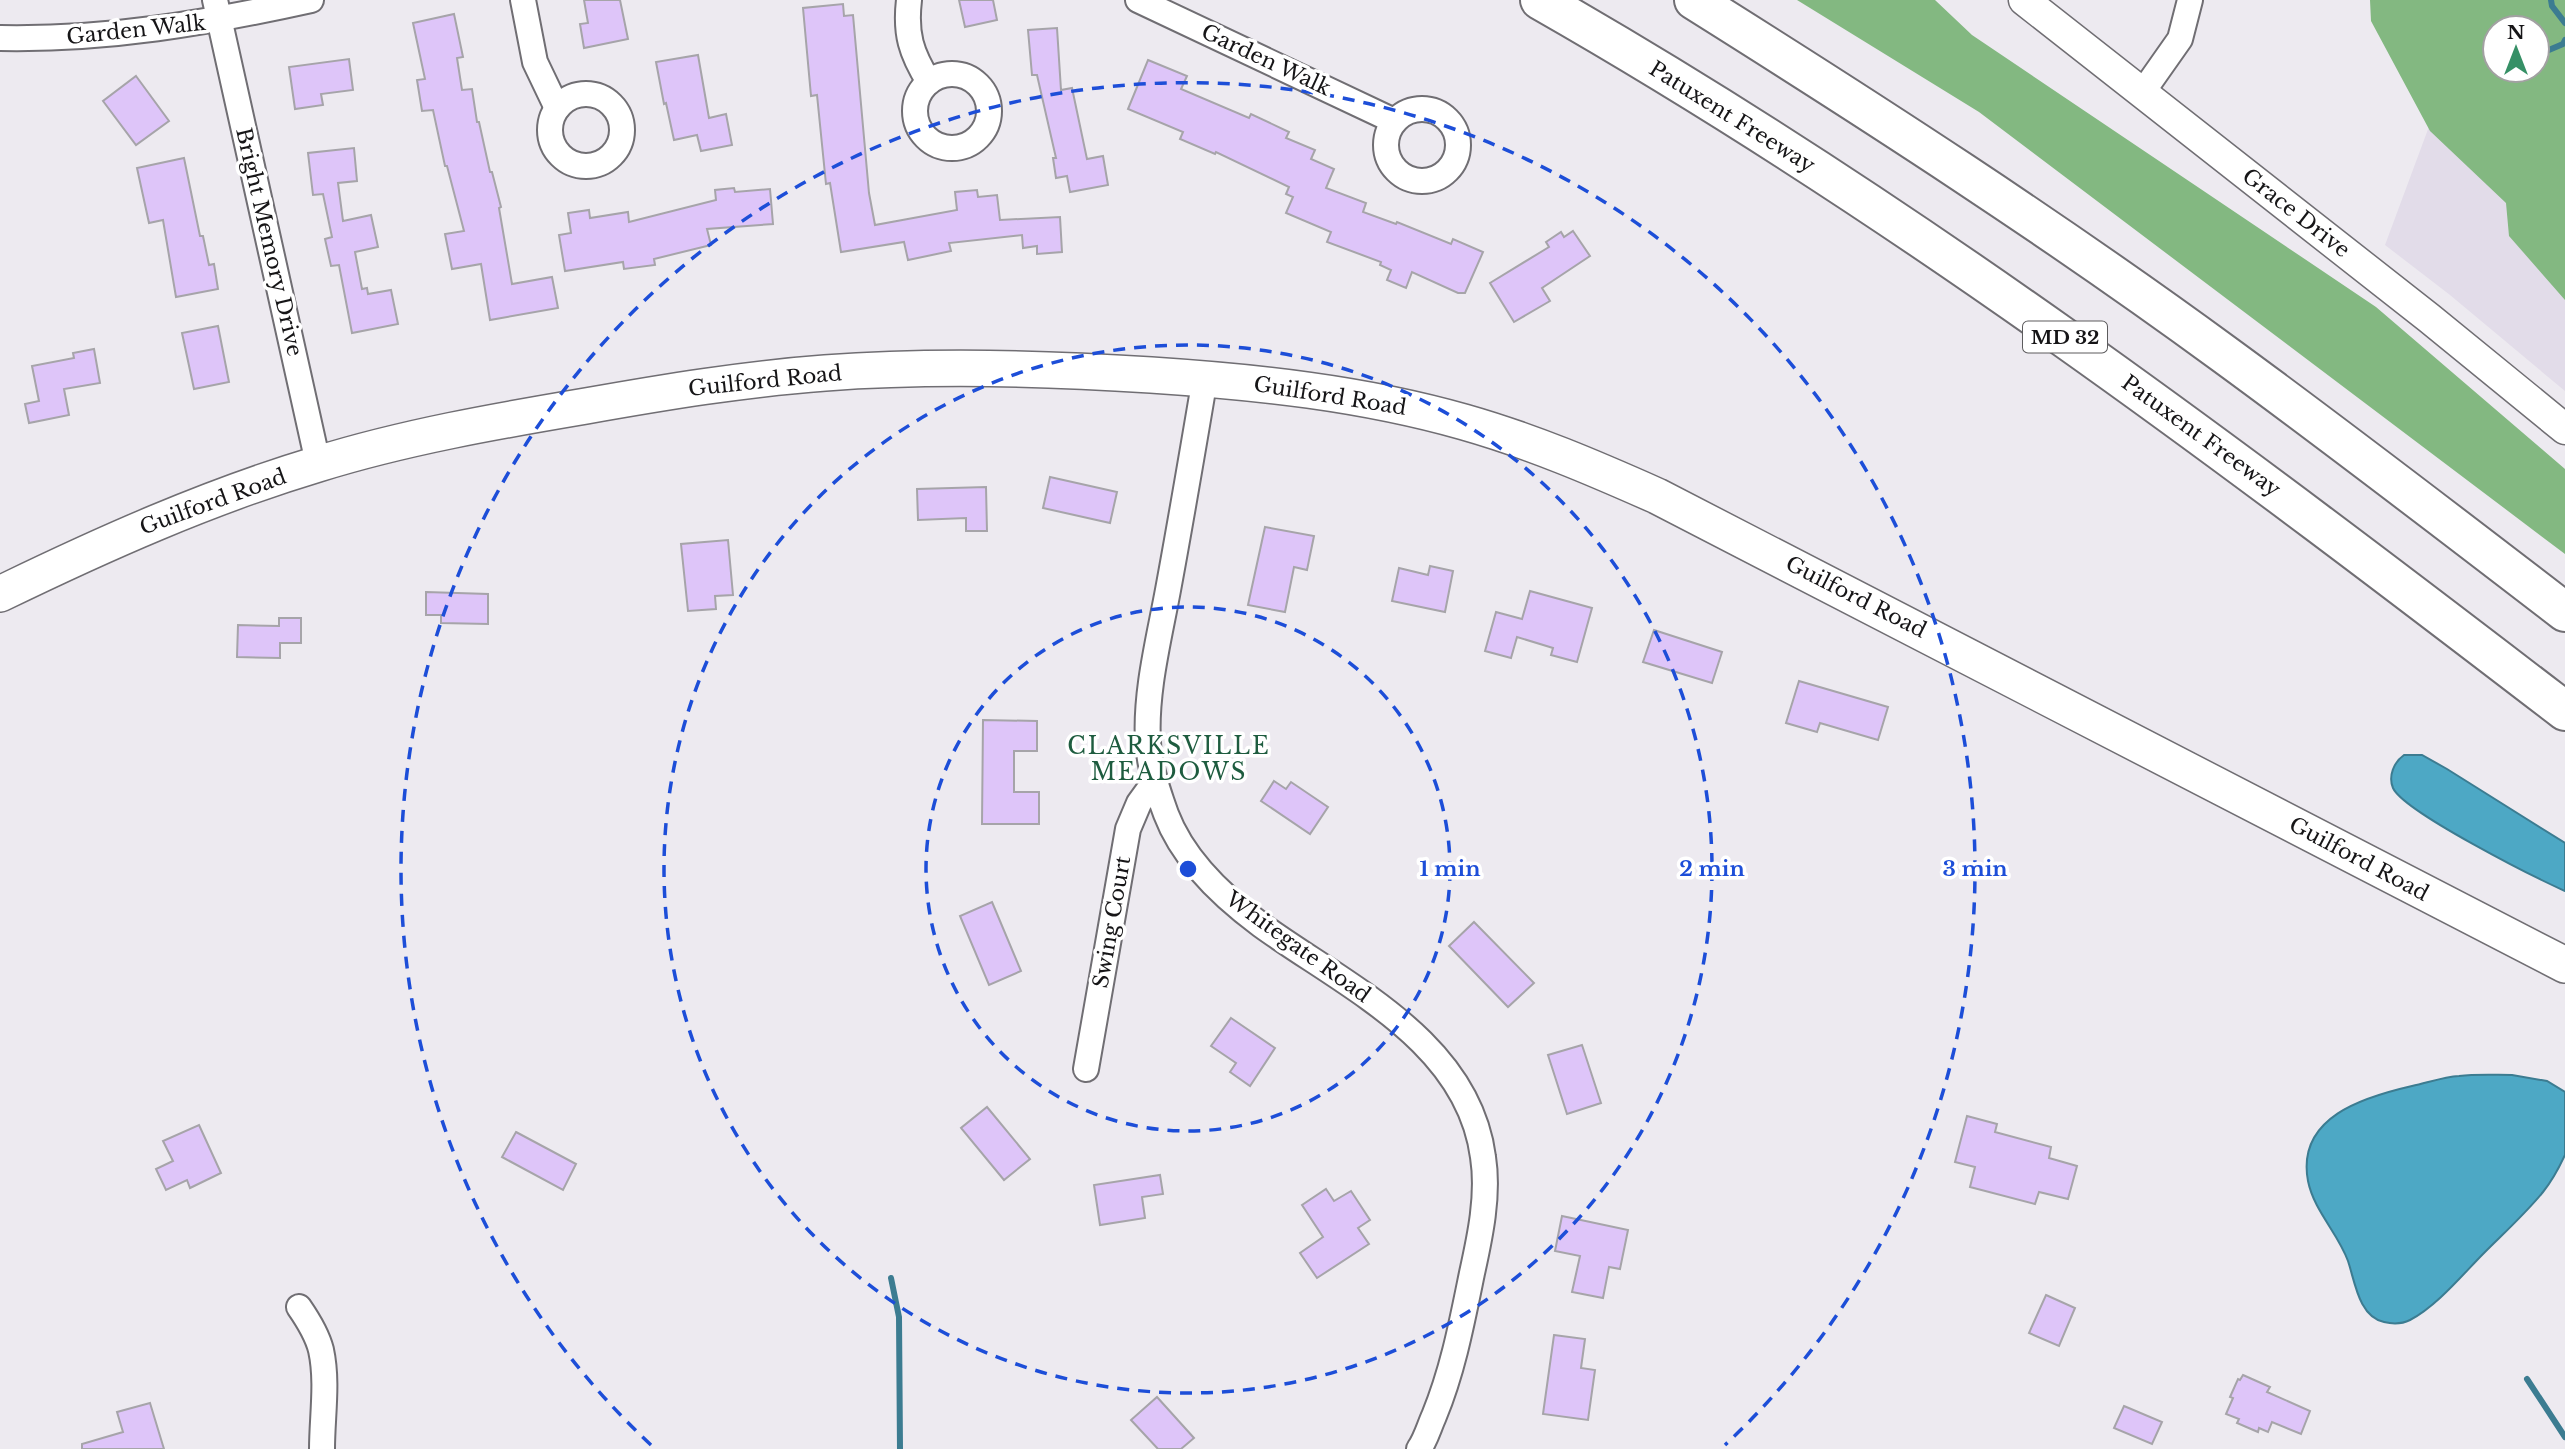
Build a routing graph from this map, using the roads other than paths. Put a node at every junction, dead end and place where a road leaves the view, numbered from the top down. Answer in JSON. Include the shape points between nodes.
{"nodes":[{"id":1,"x":311,"y":0,"type":"edge"},
{"id":2,"x":523,"y":0,"type":"edge"},
{"id":3,"x":909,"y":0,"type":"edge"},
{"id":4,"x":1138,"y":0,"type":"edge"},
{"id":5,"x":1540,"y":0,"type":"edge"},
{"id":6,"x":1694,"y":0,"type":"edge"},
{"id":7,"x":2024,"y":0,"type":"edge"},
{"id":8,"x":2190,"y":0,"type":"edge"},
{"id":9,"x":217,"y":10,"type":"edge"},
{"id":10,"x":0,"y":38,"type":"edge"},
{"id":11,"x":929,"y":82,"type":"dead end"},
{"id":12,"x":2142,"y":93,"type":"junction"},
{"id":13,"x":557,"y":108,"type":"dead end"},
{"id":14,"x":1394,"y":121,"type":"dead end"},
{"id":15,"x":1205,"y":378,"type":"junction"},
{"id":16,"x":2565,"y":429,"type":"edge"},
{"id":17,"x":318,"y":463,"type":"junction"},
{"id":18,"x":0,"y":594,"type":"edge"},
{"id":19,"x":2565,"y":612,"type":"edge"},
{"id":20,"x":2565,"y":711,"type":"edge"},
{"id":21,"x":1155,"y":780,"type":"junction"},
{"id":22,"x":2565,"y":965,"type":"edge"},
{"id":23,"x":1086,"y":1069,"type":"dead end"},
{"id":24,"x":299,"y":1307,"type":"dead end"},
{"id":25,"x":1421,"y":1448,"type":"edge"},
{"id":26,"x":322,"y":1449,"type":"edge"}],
"edges":[{"from":1,"to":9,"type":"street","name":"Garden Walk"},
{"from":2,"to":13,"type":"street","via":[[535,62]]},
{"from":3,"to":11,"type":"street","via":[[914,58]]},
{"from":4,"to":14,"type":"street","name":"Garden Walk"},
{"from":5,"to":20,"type":"highway","name":"Patuxent Freeway","number":"MD 32","via":[[1742,122],[2043,321],[2301,509]]},
{"from":6,"to":19,"type":"highway","via":[[2102,267]]},
{"from":7,"to":12,"type":"street","name":"Grace Drive"},
{"from":8,"to":12,"type":"street","via":[[2180,39]]},
{"from":9,"to":10,"type":"street","name":"Garden Walk","via":[[125,34]]},
{"from":9,"to":17,"type":"street","name":"Bright Memory Drive"},
{"from":12,"to":16,"type":"street","name":"Grace Drive"},
{"from":15,"to":17,"type":"main road","name":"Guilford Road","via":[[983,368],[822,373],[685,389],[522,417]]},
{"from":15,"to":21,"type":"street","name":"Whitegate Road","via":[[1152,690],[1148,743]]},
{"from":15,"to":22,"type":"main road","name":"Guilford Road","via":[[1282,385],[1410,408],[1532,443],[1594,468],[1948,644]]},
{"from":17,"to":18,"type":"main road","name":"Guilford Road","via":[[114,539]]},
{"from":21,"to":23,"type":"street","name":"Swing Court","via":[[1128,829]]},
{"from":21,"to":25,"type":"street","name":"Whitegate Road","via":[[1167,817],[1214,884],[1242,911],[1409,1030],[1444,1068],[1476,1126],[1484,1158],[1484,1189],[1475,1258],[1446,1388]]},
{"from":24,"to":26,"type":"street","via":[[321,1350]]}]}
